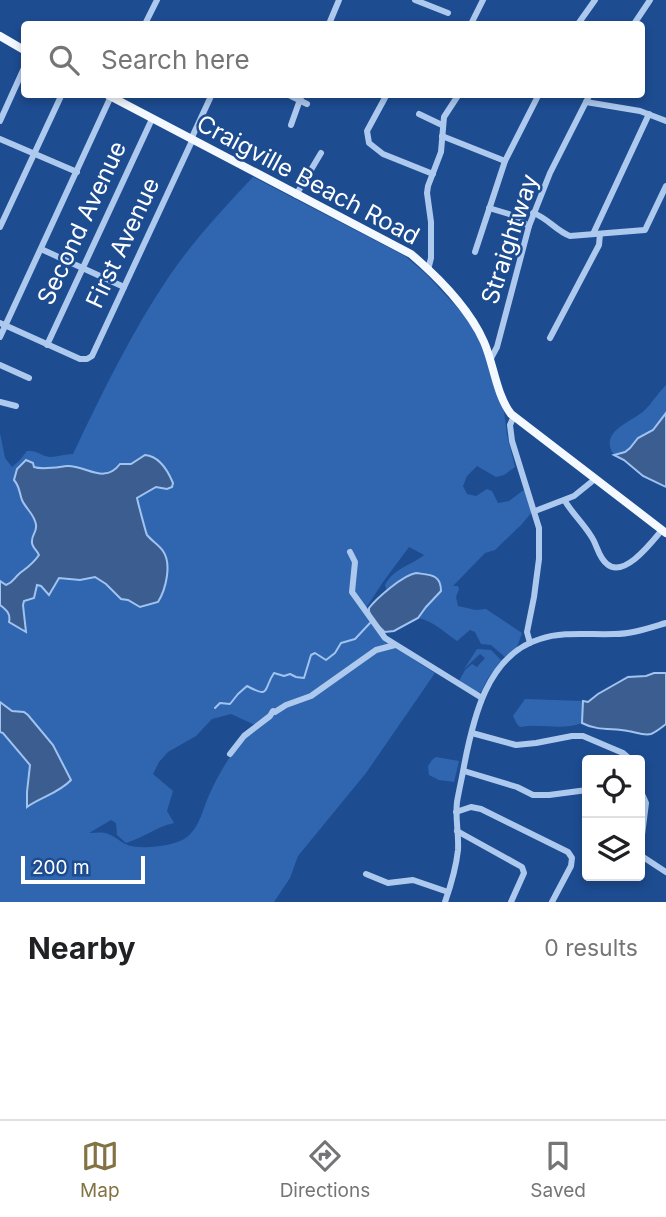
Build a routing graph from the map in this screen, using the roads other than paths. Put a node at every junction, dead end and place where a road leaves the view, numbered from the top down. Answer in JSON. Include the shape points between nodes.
{"nodes":[{"id":1,"x":157,"y":0,"type":"edge"},
{"id":2,"x":338,"y":0,"type":"edge"},
{"id":3,"x":415,"y":0,"type":"edge"},
{"id":4,"x":440,"y":0,"type":"edge"},
{"id":5,"x":483,"y":0,"type":"edge"},
{"id":6,"x":595,"y":0,"type":"edge"},
{"id":7,"x":650,"y":0,"type":"edge"},
{"id":8,"x":435,"y":8,"type":"junction"},
{"id":9,"x":447,"y":13,"type":"dead end"},
{"id":10,"x":146,"y":21,"type":"edge"},
{"id":11,"x":330,"y":21,"type":"edge"},
{"id":12,"x":472,"y":21,"type":"edge"},
{"id":13,"x":580,"y":21,"type":"edge"},
{"id":14,"x":636,"y":21,"type":"edge"},
{"id":15,"x":0,"y":36,"type":"edge"},
{"id":16,"x":21,"y":48,"type":"edge"},
{"id":17,"x":21,"y":75,"type":"edge"},
{"id":18,"x":60,"y":98,"type":"edge"},
{"id":19,"x":109,"y":98,"type":"edge"},
{"id":20,"x":115,"y":98,"type":"edge"},
{"id":21,"x":210,"y":98,"type":"edge"},
{"id":22,"x":384,"y":98,"type":"edge"},
{"id":23,"x":455,"y":98,"type":"edge"},
{"id":24,"x":536,"y":98,"type":"edge"},
{"id":25,"x":588,"y":98,"type":"edge"},
{"id":26,"x":303,"y":100,"type":"edge"},
{"id":27,"x":586,"y":102,"type":"junction"},
{"id":28,"x":419,"y":114,"type":"dead end"},
{"id":29,"x":649,"y":114,"type":"junction"},
{"id":30,"x":152,"y":119,"type":"junction"},
{"id":31,"x":0,"y":121,"type":"edge"},
{"id":32,"x":666,"y":121,"type":"edge"},
{"id":33,"x":291,"y":125,"type":"dead end"},
{"id":34,"x":443,"y":125,"type":"junction"},
{"id":35,"x":442,"y":136,"type":"junction"},
{"id":36,"x":0,"y":139,"type":"edge"},
{"id":37,"x":192,"y":141,"type":"junction"},
{"id":38,"x":321,"y":152,"type":"dead end"},
{"id":39,"x":34,"y":153,"type":"junction"},
{"id":40,"x":505,"y":161,"type":"junction"},
{"id":41,"x":77,"y":172,"type":"junction"},
{"id":42,"x":433,"y":174,"type":"junction"},
{"id":43,"x":666,"y":186,"type":"edge"},
{"id":44,"x":296,"y":195,"type":"junction"},
{"id":45,"x":489,"y":208,"type":"junction"},
{"id":46,"x":533,"y":213,"type":"junction"},
{"id":47,"x":529,"y":226,"type":"junction"},
{"id":48,"x":0,"y":227,"type":"edge"},
{"id":49,"x":597,"y":234,"type":"junction"},
{"id":50,"x":41,"y":249,"type":"junction"},
{"id":51,"x":475,"y":252,"type":"dead end"},
{"id":52,"x":83,"y":268,"type":"junction"},
{"id":53,"x":428,"y":270,"type":"junction"},
{"id":54,"x":124,"y":287,"type":"junction"},
{"id":55,"x":3,"y":324,"type":"edge"},
{"id":56,"x":0,"y":337,"type":"edge"},
{"id":57,"x":550,"y":338,"type":"dead end"},
{"id":58,"x":47,"y":345,"type":"junction"},
{"id":59,"x":490,"y":360,"type":"junction"},
{"id":60,"x":0,"y":365,"type":"edge"},
{"id":61,"x":29,"y":378,"type":"dead end"},
{"id":62,"x":0,"y":402,"type":"edge"},
{"id":63,"x":16,"y":406,"type":"dead end"},
{"id":64,"x":514,"y":416,"type":"junction"},
{"id":65,"x":595,"y":479,"type":"junction"},
{"id":66,"x":565,"y":501,"type":"junction"},
{"id":67,"x":535,"y":511,"type":"junction"},
{"id":68,"x":664,"y":532,"type":"edge"},
{"id":69,"x":350,"y":552,"type":"dead end"},
{"id":70,"x":666,"y":624,"type":"edge"},
{"id":71,"x":385,"y":638,"type":"junction"},
{"id":72,"x":530,"y":643,"type":"junction"},
{"id":73,"x":395,"y":645,"type":"junction"},
{"id":74,"x":384,"y":648,"type":"junction"},
{"id":75,"x":482,"y":698,"type":"junction"},
{"id":76,"x":472,"y":733,"type":"junction"},
{"id":77,"x":229,"y":754,"type":"dead end"},
{"id":78,"x":625,"y":755,"type":"edge"},
{"id":79,"x":464,"y":771,"type":"junction"},
{"id":80,"x":582,"y":791,"type":"edge"},
{"id":81,"x":456,"y":812,"type":"junction"},
{"id":82,"x":457,"y":831,"type":"junction"},
{"id":83,"x":645,"y":858,"type":"edge"},
{"id":84,"x":666,"y":872,"type":"edge"},
{"id":85,"x":366,"y":874,"type":"dead end"},
{"id":86,"x":448,"y":892,"type":"junction"},
{"id":87,"x":445,"y":902,"type":"edge"},
{"id":88,"x":510,"y":902,"type":"edge"},
{"id":89,"x":552,"y":902,"type":"edge"}],
"edges":[{"from":1,"to":10,"type":"street"},
{"from":2,"to":11,"type":"street"},
{"from":3,"to":8,"type":"street"},
{"from":4,"to":8,"type":"street"},
{"from":5,"to":12,"type":"street"},
{"from":6,"to":13,"type":"street"},
{"from":7,"to":14,"type":"street"},
{"from":8,"to":9,"type":"street"},
{"from":15,"to":16,"type":"main road"},
{"from":17,"to":31,"type":"street"},
{"from":18,"to":39,"type":"street"},
{"from":19,"to":41,"type":"street"},
{"from":20,"to":30,"type":"main road","name":"Craigville Beach Road"},
{"from":21,"to":37,"type":"street","name":"First Avenue"},
{"from":22,"to":42,"type":"street","via":[[367,131],[369,143],[383,154]]},
{"from":23,"to":34,"type":"street"},
{"from":24,"to":40,"type":"street"},
{"from":25,"to":27,"type":"street","name":"Straightway"},
{"from":26,"to":33,"type":"street"},
{"from":27,"to":29,"type":"street"},
{"from":27,"to":46,"type":"street","name":"Straightway"},
{"from":28,"to":34,"type":"street"},
{"from":29,"to":32,"type":"street"},
{"from":29,"to":49,"type":"street"},
{"from":30,"to":37,"type":"main road","name":"Craigville Beach Road"},
{"from":30,"to":52,"type":"street","name":"Second Avenue"},
{"from":34,"to":35,"type":"street"},
{"from":35,"to":40,"type":"street"},
{"from":35,"to":42,"type":"street"},
{"from":36,"to":39,"type":"street"},
{"from":37,"to":44,"type":"main road","name":"Craigville Beach Road"},
{"from":37,"to":54,"type":"street","name":"First Avenue"},
{"from":38,"to":44,"type":"street"},
{"from":39,"to":41,"type":"street"},
{"from":39,"to":48,"type":"street"},
{"from":40,"to":45,"type":"street"},
{"from":41,"to":50,"type":"street"},
{"from":42,"to":53,"type":"street","via":[[427,193],[431,222]]},
{"from":43,"to":49,"type":"street","via":[[645,230]]},
{"from":44,"to":53,"type":"main road","name":"Craigville Beach Road","via":[[411,254]]},
{"from":45,"to":47,"type":"street"},
{"from":45,"to":51,"type":"street"},
{"from":46,"to":47,"type":"street","name":"Straightway"},
{"from":46,"to":49,"type":"street","via":[[567,236]]},
{"from":47,"to":59,"type":"street","name":"Straightway"},
{"from":49,"to":57,"type":"street","via":[[598,245]]},
{"from":50,"to":52,"type":"street"},
{"from":50,"to":55,"type":"street"},
{"from":52,"to":54,"type":"street"},
{"from":52,"to":58,"type":"street","name":"Second Avenue"},
{"from":53,"to":59,"type":"main road","name":"Craigville Beach Road","via":[[471,319]]},
{"from":54,"to":58,"type":"street","name":"First Avenue","via":[[87,359]]},
{"from":55,"to":56,"type":"street"},
{"from":55,"to":58,"type":"street"},
{"from":59,"to":64,"type":"main road","name":"Craigville Beach Road","via":[[505,404]]},
{"from":60,"to":61,"type":"street"},
{"from":62,"to":63,"type":"street"},
{"from":64,"to":65,"type":"main road"},
{"from":64,"to":67,"type":"street","name":"Craigville Beach Road","via":[[512,441]]},
{"from":65,"to":66,"type":"street"},
{"from":65,"to":68,"type":"main road"},
{"from":66,"to":67,"type":"street"},
{"from":66,"to":68,"type":"street","via":[[611,567],[625,565]]},
{"from":67,"to":72,"type":"street","name":"Craigville Beach Road","via":[[540,551],[527,632]]},
{"from":69,"to":71,"type":"street","via":[[355,562],[352,592]]},
{"from":70,"to":72,"type":"street","via":[[631,633],[551,636]]},
{"from":71,"to":73,"type":"street"},
{"from":71,"to":74,"type":"street"},
{"from":72,"to":75,"type":"street","via":[[506,662]]},
{"from":73,"to":74,"type":"street"},
{"from":73,"to":75,"type":"street"},
{"from":74,"to":77,"type":"street","via":[[311,696],[273,711]]},
{"from":75,"to":76,"type":"street"},
{"from":76,"to":78,"type":"street","via":[[516,745],[583,736]]},
{"from":76,"to":79,"type":"street"},
{"from":79,"to":80,"type":"street","via":[[533,795]]},
{"from":79,"to":81,"type":"street"},
{"from":81,"to":82,"type":"street"},
{"from":81,"to":89,"type":"street","via":[[481,809],[568,852],[571,866]]},
{"from":82,"to":86,"type":"street","via":[[456,866]]},
{"from":82,"to":88,"type":"street","via":[[523,869]]},
{"from":83,"to":84,"type":"street"},
{"from":85,"to":86,"type":"street","via":[[388,883],[413,880]]},
{"from":86,"to":87,"type":"street"}]}
